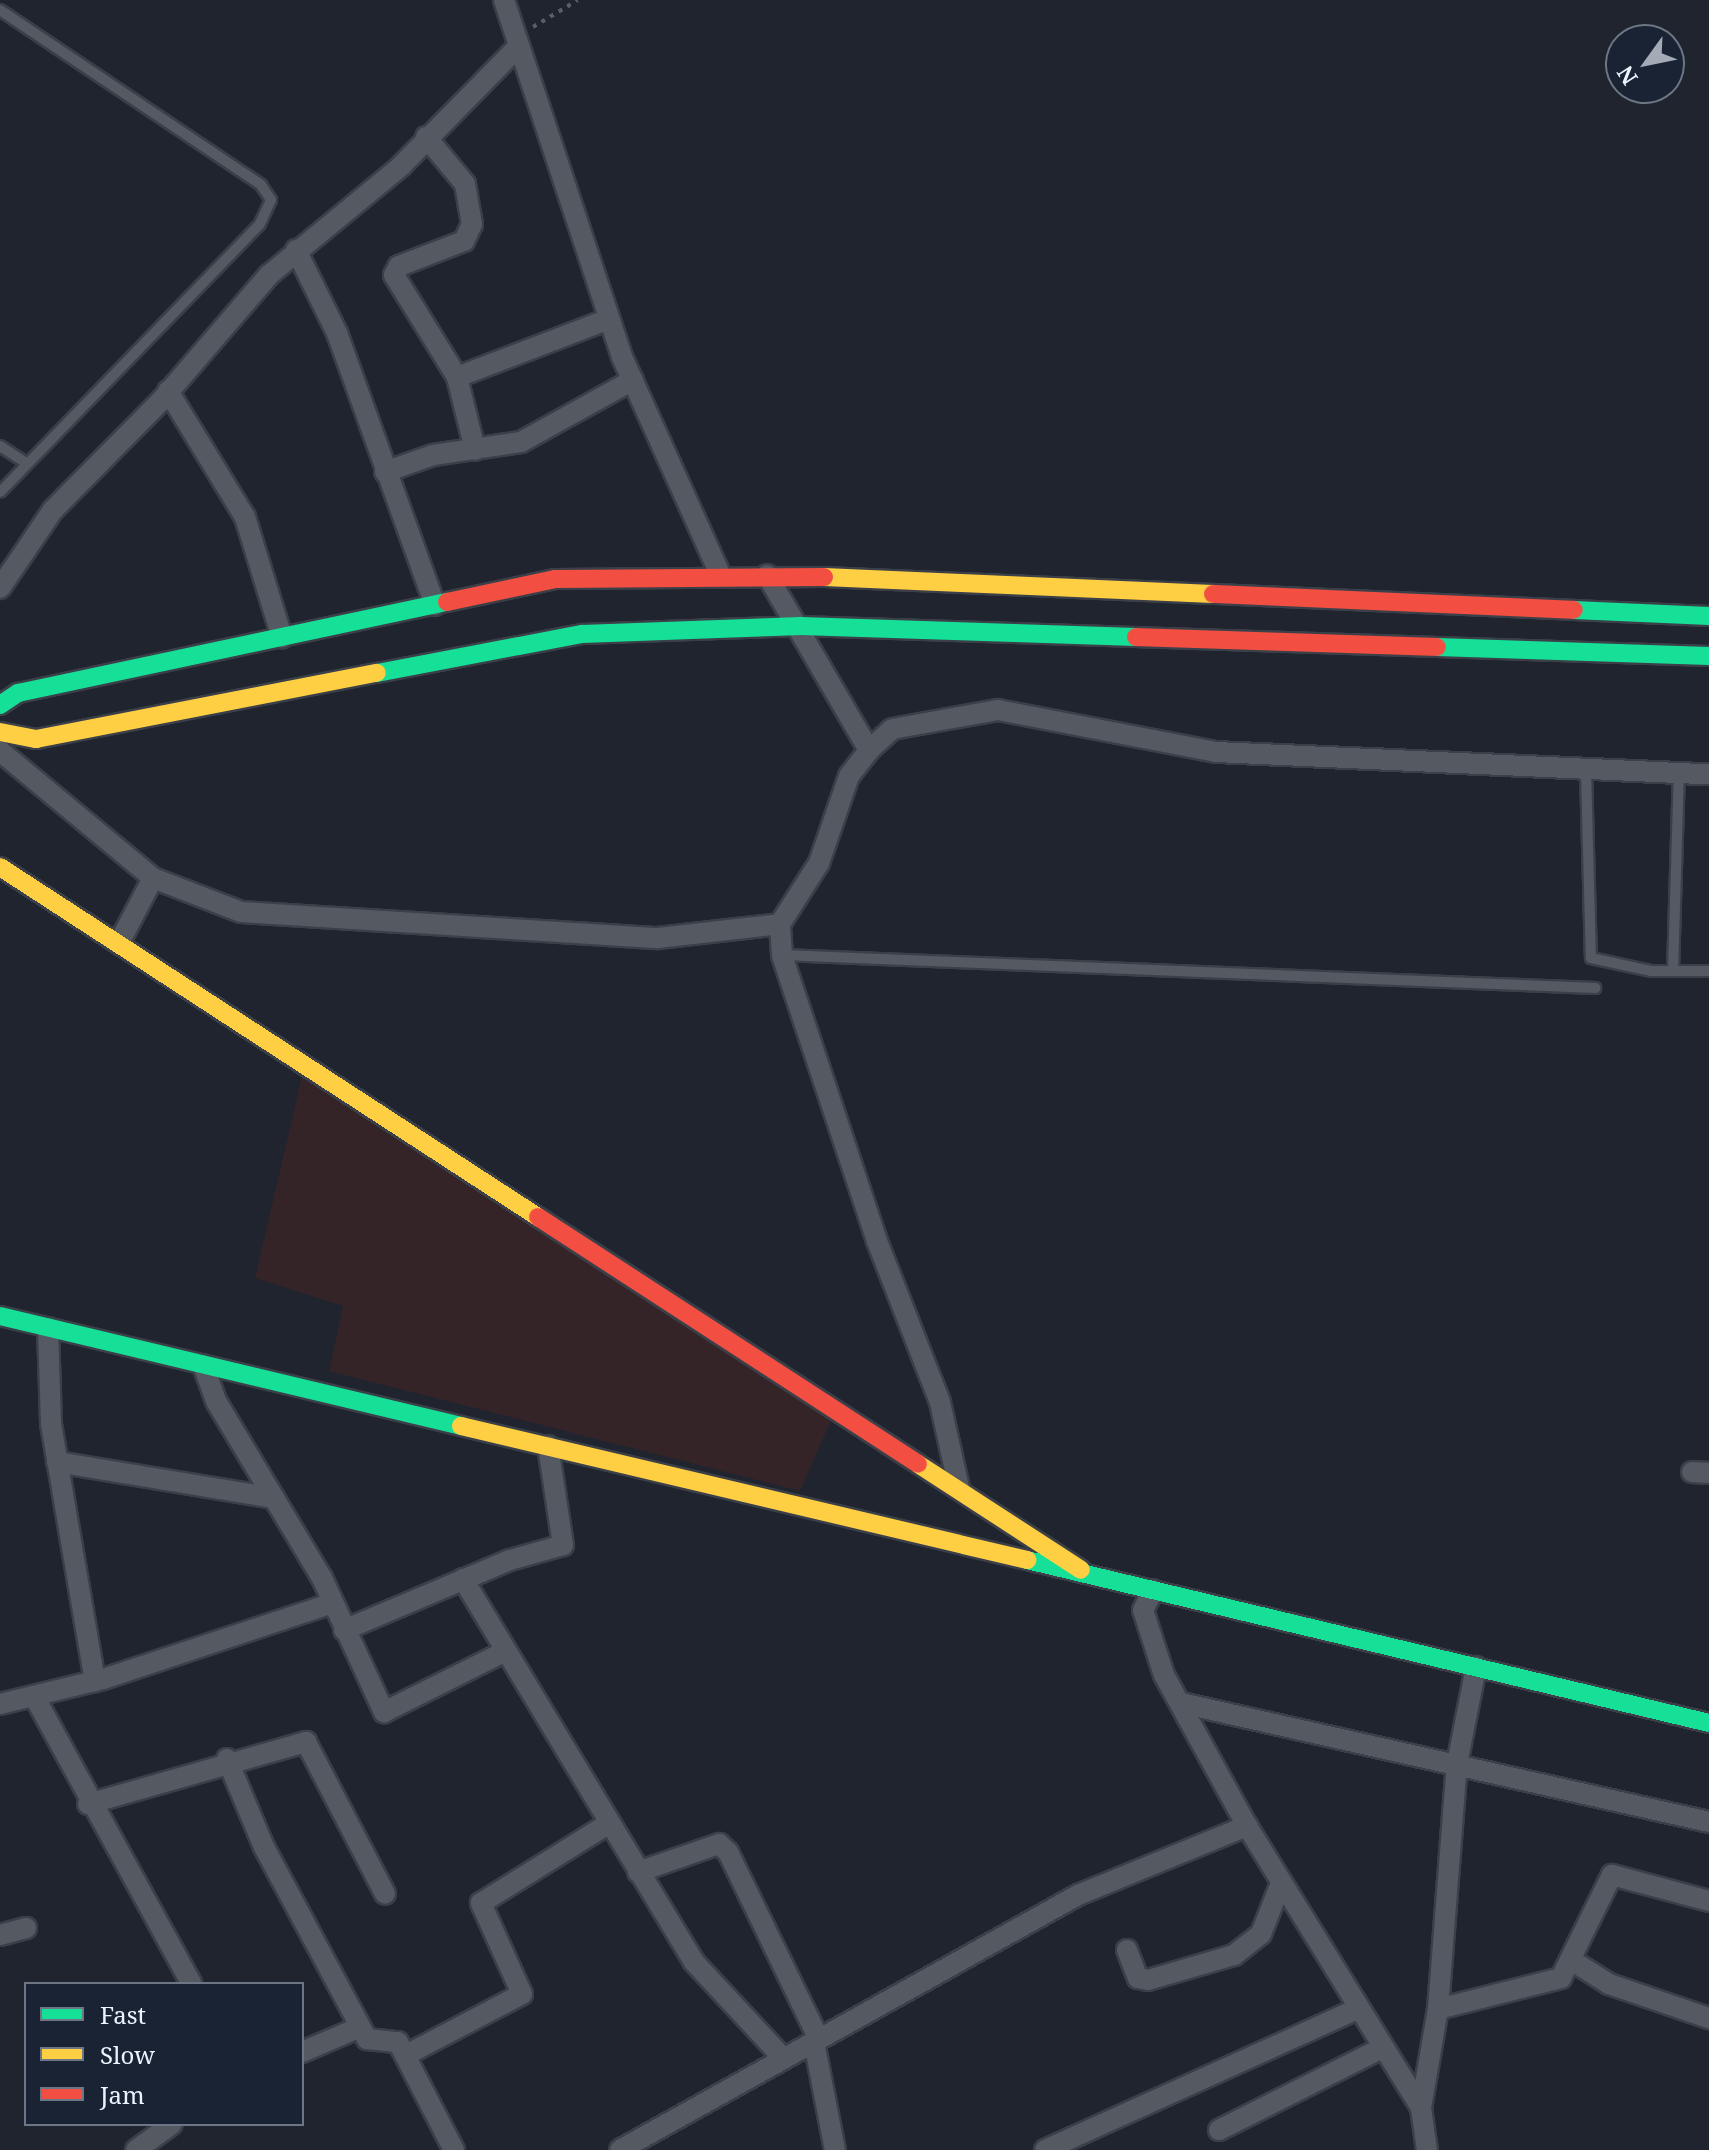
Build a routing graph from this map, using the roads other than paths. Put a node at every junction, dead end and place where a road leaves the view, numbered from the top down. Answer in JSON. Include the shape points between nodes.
{"nodes":[{"id":1,"x":504,"y":0,"type":"edge"},
{"id":2,"x":0,"y":10,"type":"edge"},
{"id":3,"x":517,"y":40,"type":"junction"},
{"id":4,"x":426,"y":137,"type":"junction"},
{"id":5,"x":296,"y":250,"type":"junction"},
{"id":6,"x":609,"y":319,"type":"junction"},
{"id":7,"x":457,"y":377,"type":"junction"},
{"id":8,"x":633,"y":380,"type":"junction"},
{"id":9,"x":168,"y":391,"type":"junction"},
{"id":10,"x":0,"y":446,"type":"edge"},
{"id":11,"x":475,"y":450,"type":"junction"},
{"id":12,"x":25,"y":462,"type":"junction"},
{"id":13,"x":385,"y":472,"type":"junction"},
{"id":14,"x":0,"y":492,"type":"edge"},
{"id":15,"x":767,"y":575,"type":"junction"},
{"id":16,"x":721,"y":576,"type":"junction"},
{"id":17,"x":0,"y":588,"type":"edge"},
{"id":18,"x":435,"y":605,"type":"junction"},
{"id":19,"x":1492,"y":606,"type":"junction"},
{"id":20,"x":1709,"y":616,"type":"edge"},
{"id":21,"x":801,"y":626,"type":"junction"},
{"id":22,"x":282,"y":637,"type":"junction"},
{"id":23,"x":1485,"y":648,"type":"junction"},
{"id":24,"x":1709,"y":656,"type":"edge"},
{"id":25,"x":0,"y":705,"type":"edge"},
{"id":26,"x":0,"y":732,"type":"edge"},
{"id":27,"x":869,"y":750,"type":"junction"},
{"id":28,"x":0,"y":751,"type":"edge"},
{"id":29,"x":1586,"y":771,"type":"junction"},
{"id":30,"x":1679,"y":773,"type":"junction"},
{"id":31,"x":1709,"y":774,"type":"edge"},
{"id":32,"x":0,"y":867,"type":"edge"},
{"id":33,"x":153,"y":878,"type":"junction"},
{"id":34,"x":780,"y":924,"type":"junction"},
{"id":35,"x":119,"y":943,"type":"junction"},
{"id":36,"x":782,"y":955,"type":"junction"},
{"id":37,"x":1673,"y":971,"type":"junction"},
{"id":38,"x":1709,"y":971,"type":"edge"},
{"id":39,"x":1595,"y":988,"type":"dead end"},
{"id":40,"x":0,"y":1316,"type":"edge"},
{"id":41,"x":48,"y":1328,"type":"junction"},
{"id":42,"x":203,"y":1365,"type":"junction"},
{"id":43,"x":548,"y":1446,"type":"junction"},
{"id":44,"x":57,"y":1462,"type":"junction"},
{"id":45,"x":959,"y":1488,"type":"junction"},
{"id":46,"x":274,"y":1498,"type":"junction"},
{"id":47,"x":1088,"y":1575,"type":"junction"},
{"id":48,"x":463,"y":1579,"type":"junction"},
{"id":49,"x":1153,"y":1590,"type":"junction"},
{"id":50,"x":333,"y":1603,"type":"junction"},
{"id":51,"x":344,"y":1630,"type":"junction"},
{"id":52,"x":506,"y":1651,"type":"junction"},
{"id":53,"x":1476,"y":1667,"type":"junction"},
{"id":54,"x":95,"y":1681,"type":"junction"},
{"id":55,"x":34,"y":1696,"type":"junction"},
{"id":56,"x":1181,"y":1703,"type":"junction"},
{"id":57,"x":0,"y":1704,"type":"edge"},
{"id":58,"x":1709,"y":1723,"type":"edge"},
{"id":59,"x":227,"y":1759,"type":"junction"},
{"id":60,"x":1457,"y":1764,"type":"junction"},
{"id":61,"x":88,"y":1804,"type":"junction"},
{"id":62,"x":1709,"y":1822,"type":"edge"},
{"id":63,"x":608,"y":1824,"type":"junction"},
{"id":64,"x":1247,"y":1826,"type":"junction"},
{"id":65,"x":638,"y":1872,"type":"junction"},
{"id":66,"x":1281,"y":1883,"type":"junction"},
{"id":67,"x":385,"y":1894,"type":"dead end"},
{"id":68,"x":1709,"y":1901,"type":"edge"},
{"id":69,"x":26,"y":1928,"type":"dead end"},
{"id":70,"x":0,"y":1935,"type":"edge"},
{"id":71,"x":1127,"y":1950,"type":"dead end"},
{"id":72,"x":1571,"y":1960,"type":"junction"},
{"id":73,"x":191,"y":1982,"type":"edge"},
{"id":74,"x":1357,"y":2009,"type":"junction"},
{"id":75,"x":1438,"y":2009,"type":"junction"},
{"id":76,"x":1709,"y":2018,"type":"edge"},
{"id":77,"x":360,"y":2027,"type":"junction"},
{"id":78,"x":817,"y":2040,"type":"junction"},
{"id":79,"x":1382,"y":2048,"type":"junction"},
{"id":80,"x":304,"y":2051,"type":"edge"},
{"id":81,"x":406,"y":2055,"type":"junction"},
{"id":82,"x":784,"y":2059,"type":"junction"},
{"id":83,"x":1421,"y":2108,"type":"junction"},
{"id":84,"x":169,"y":2126,"type":"edge"},
{"id":85,"x":1219,"y":2130,"type":"dead end"},
{"id":86,"x":136,"y":2150,"type":"edge"},
{"id":87,"x":454,"y":2150,"type":"edge"},
{"id":88,"x":620,"y":2150,"type":"edge"},
{"id":89,"x":835,"y":2150,"type":"edge"},
{"id":90,"x":1045,"y":2150,"type":"edge"},
{"id":91,"x":1427,"y":2150,"type":"edge"}],
"edges":[{"from":1,"to":3,"type":"street"},
{"from":2,"to":12,"type":"lane","via":[[261,185],[271,200],[260,224]]},
{"from":3,"to":4,"type":"street"},
{"from":3,"to":6,"type":"street"},
{"from":4,"to":5,"type":"street"},
{"from":4,"to":7,"type":"street","via":[[461,177],[472,224],[464,241],[399,266],[394,275]]},
{"from":5,"to":9,"type":"street"},
{"from":5,"to":13,"type":"street","via":[[337,333]]},
{"from":6,"to":7,"type":"street"},
{"from":6,"to":8,"type":"street"},
{"from":7,"to":11,"type":"street"},
{"from":8,"to":11,"type":"street","via":[[521,442]]},
{"from":8,"to":16,"type":"street"},
{"from":9,"to":17,"type":"street","via":[[53,510]]},
{"from":9,"to":22,"type":"street","via":[[245,517]]},
{"from":10,"to":12,"type":"lane"},
{"from":11,"to":13,"type":"street"},
{"from":12,"to":14,"type":"lane"},
{"from":13,"to":18,"type":"street"},
{"from":15,"to":16,"type":"street"},
{"from":15,"to":19,"type":"street"},
{"from":15,"to":21,"type":"street"},
{"from":16,"to":18,"type":"street","via":[[555,579]]},
{"from":18,"to":22,"type":"street"},
{"from":19,"to":20,"type":"street"},
{"from":19,"to":23,"type":"street"},
{"from":21,"to":23,"type":"street"},
{"from":21,"to":26,"type":"street","via":[[582,634],[36,739]]},
{"from":21,"to":27,"type":"street"},
{"from":22,"to":25,"type":"street","via":[[18,693]]},
{"from":23,"to":24,"type":"street"},
{"from":27,"to":29,"type":"street","via":[[892,729],[998,710],[1216,752]]},
{"from":27,"to":34,"type":"street","via":[[849,776],[819,863]]},
{"from":28,"to":33,"type":"street"},
{"from":29,"to":30,"type":"street"},
{"from":29,"to":37,"type":"lane","via":[[1591,958]]},
{"from":30,"to":31,"type":"street"},
{"from":30,"to":37,"type":"lane"},
{"from":32,"to":35,"type":"street"},
{"from":33,"to":34,"type":"street","via":[[241,912],[658,938]]},
{"from":33,"to":35,"type":"street"},
{"from":34,"to":36,"type":"street"},
{"from":35,"to":45,"type":"street"},
{"from":36,"to":39,"type":"lane"},
{"from":36,"to":45,"type":"street","via":[[877,1241],[940,1402]]},
{"from":37,"to":38,"type":"lane"},
{"from":40,"to":41,"type":"street"},
{"from":41,"to":42,"type":"street"},
{"from":41,"to":44,"type":"street"},
{"from":42,"to":43,"type":"street"},
{"from":42,"to":46,"type":"street","via":[[216,1401]]},
{"from":43,"to":47,"type":"street"},
{"from":43,"to":48,"type":"street","via":[[563,1545]]},
{"from":44,"to":46,"type":"street"},
{"from":44,"to":54,"type":"street"},
{"from":45,"to":47,"type":"street"},
{"from":46,"to":50,"type":"street"},
{"from":47,"to":49,"type":"street"},
{"from":48,"to":51,"type":"street"},
{"from":48,"to":52,"type":"street"},
{"from":49,"to":53,"type":"street"},
{"from":49,"to":56,"type":"street","via":[[1143,1610]]},
{"from":50,"to":51,"type":"street"},
{"from":50,"to":54,"type":"street"},
{"from":51,"to":52,"type":"street","via":[[384,1712]]},
{"from":52,"to":63,"type":"street"},
{"from":53,"to":58,"type":"street"},
{"from":53,"to":60,"type":"street"},
{"from":54,"to":55,"type":"street"},
{"from":55,"to":57,"type":"street"},
{"from":55,"to":61,"type":"street"},
{"from":56,"to":60,"type":"street"},
{"from":56,"to":64,"type":"street"},
{"from":59,"to":61,"type":"street"},
{"from":59,"to":67,"type":"street","via":[[306,1742]]},
{"from":59,"to":77,"type":"street","via":[[264,1847]]},
{"from":60,"to":62,"type":"street"},
{"from":60,"to":75,"type":"street"},
{"from":61,"to":73,"type":"street"},
{"from":63,"to":65,"type":"street"},
{"from":63,"to":81,"type":"street","via":[[481,1903],[522,1994]]},
{"from":64,"to":66,"type":"street"},
{"from":64,"to":78,"type":"street","via":[[1078,1895]]},
{"from":65,"to":78,"type":"street","via":[[719,1844],[728,1852]]},
{"from":65,"to":82,"type":"street","via":[[694,1962]]},
{"from":66,"to":71,"type":"street","via":[[1254,1945],[1234,1955],[1148,1980],[1138,1978]]},
{"from":66,"to":74,"type":"street"},
{"from":68,"to":72,"type":"street","via":[[1612,1875]]},
{"from":69,"to":70,"type":"street"},
{"from":72,"to":75,"type":"street","via":[[1561,1978],[1546,1985]]},
{"from":72,"to":76,"type":"street","via":[[1609,1984]]},
{"from":74,"to":79,"type":"street"},
{"from":74,"to":90,"type":"street"},
{"from":75,"to":83,"type":"street"},
{"from":77,"to":80,"type":"street"},
{"from":77,"to":81,"type":"street","via":[[372,2043],[398,2042]]},
{"from":78,"to":82,"type":"street"},
{"from":78,"to":89,"type":"street"},
{"from":79,"to":83,"type":"street"},
{"from":79,"to":85,"type":"street"},
{"from":81,"to":87,"type":"street"},
{"from":82,"to":88,"type":"street"},
{"from":83,"to":91,"type":"street"},
{"from":84,"to":86,"type":"street"}]}
